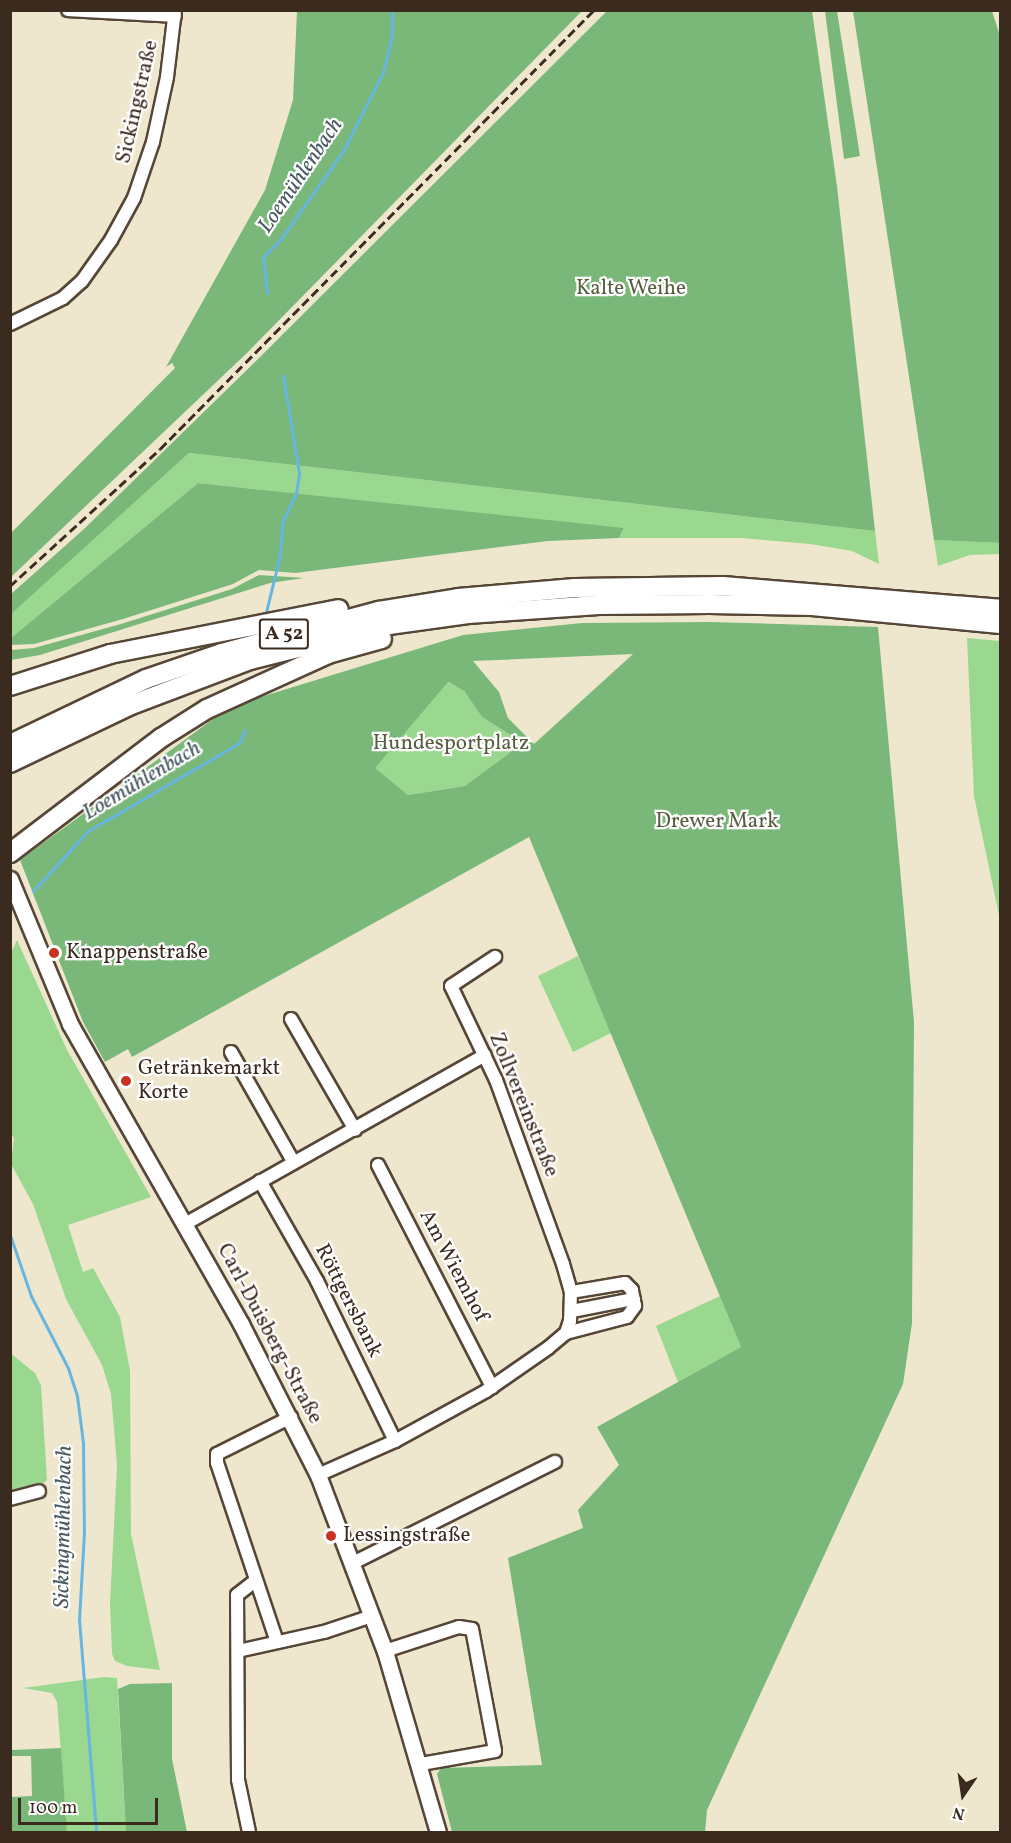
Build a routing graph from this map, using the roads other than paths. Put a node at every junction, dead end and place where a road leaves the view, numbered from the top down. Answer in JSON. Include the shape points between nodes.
{"nodes":[{"id":1,"x":68,"y":10,"type":"edge"},
{"id":2,"x":175,"y":13,"type":"edge"},
{"id":3,"x":10,"y":324,"type":"edge"},
{"id":4,"x":575,"y":588,"type":"junction"},
{"id":5,"x":884,"y":604,"type":"junction"},
{"id":6,"x":1000,"y":609,"type":"edge"},
{"id":7,"x":950,"y":611,"type":"junction"},
{"id":8,"x":468,"y":614,"type":"junction"},
{"id":9,"x":1000,"y":624,"type":"edge"},
{"id":10,"x":10,"y":676,"type":"edge"},
{"id":11,"x":29,"y":676,"type":"junction"},
{"id":12,"x":10,"y":686,"type":"edge"},
{"id":13,"x":10,"y":744,"type":"edge"},
{"id":14,"x":10,"y":763,"type":"edge"},
{"id":15,"x":10,"y":853,"type":"edge"},
{"id":16,"x":10,"y":879,"type":"edge"},
{"id":17,"x":495,"y":957,"type":"dead end"},
{"id":18,"x":291,"y":1018,"type":"dead end"},
{"id":19,"x":231,"y":1052,"type":"dead end"},
{"id":20,"x":485,"y":1055,"type":"junction"},
{"id":21,"x":355,"y":1130,"type":"junction"},
{"id":22,"x":293,"y":1161,"type":"junction"},
{"id":23,"x":378,"y":1165,"type":"dead end"},
{"id":24,"x":260,"y":1181,"type":"junction"},
{"id":25,"x":185,"y":1224,"type":"junction"},
{"id":26,"x":571,"y":1292,"type":"junction"},
{"id":27,"x":634,"y":1299,"type":"junction"},
{"id":28,"x":572,"y":1311,"type":"junction"},
{"id":29,"x":566,"y":1333,"type":"junction"},
{"id":30,"x":492,"y":1387,"type":"junction"},
{"id":31,"x":291,"y":1417,"type":"junction"},
{"id":32,"x":394,"y":1441,"type":"junction"},
{"id":33,"x":555,"y":1462,"type":"dead end"},
{"id":34,"x":318,"y":1475,"type":"junction"},
{"id":35,"x":39,"y":1491,"type":"dead end"},
{"id":36,"x":10,"y":1499,"type":"edge"},
{"id":37,"x":353,"y":1563,"type":"junction"},
{"id":38,"x":256,"y":1580,"type":"junction"},
{"id":39,"x":372,"y":1616,"type":"junction"},
{"id":40,"x":277,"y":1642,"type":"junction"},
{"id":41,"x":238,"y":1651,"type":"junction"},
{"id":42,"x":385,"y":1651,"type":"junction"},
{"id":43,"x":420,"y":1764,"type":"junction"},
{"id":44,"x":249,"y":1833,"type":"edge"},
{"id":45,"x":438,"y":1833,"type":"edge"}],
"edges":[{"from":1,"to":2,"type":"street"},
{"from":2,"to":3,"type":"street","name":"Sickingstraße","via":[[153,142],[128,208],[82,281],[63,298]]},
{"from":4,"to":5,"type":"highway","number":"A 52","via":[[723,586]]},
{"from":4,"to":11,"type":"highway","via":[[539,583],[434,594],[156,645]]},
{"from":4,"to":13,"type":"highway","number":"A 52","via":[[458,598],[300,630],[146,679]]},
{"from":5,"to":7,"type":"highway","number":"A 52"},
{"from":5,"to":8,"type":"highway","number":"A 52","via":[[599,605]]},
{"from":6,"to":7,"type":"highway","number":"A 52"},
{"from":7,"to":9,"type":"highway","number":"A 52"},
{"from":8,"to":14,"type":"highway","number":"A 52","via":[[389,625],[250,660],[131,705]]},
{"from":8,"to":15,"type":"highway","via":[[448,625],[328,654],[207,709],[161,738]]},
{"from":10,"to":11,"type":"highway"},
{"from":11,"to":12,"type":"highway"},
{"from":16,"to":25,"type":"main road","name":"Carl-Duisberg-Straße","via":[[70,1024]]},
{"from":17,"to":20,"type":"street","name":"Zollvereinstraße","via":[[451,986]]},
{"from":18,"to":21,"type":"street"},
{"from":19,"to":22,"type":"street"},
{"from":20,"to":21,"type":"street"},
{"from":20,"to":26,"type":"street","name":"Zollvereinstraße"},
{"from":21,"to":22,"type":"street"},
{"from":22,"to":24,"type":"street"},
{"from":23,"to":30,"type":"street","name":"Am Wiemhof"},
{"from":24,"to":25,"type":"street"},
{"from":24,"to":32,"type":"street","name":"Röttgersbank","via":[[317,1281]]},
{"from":25,"to":31,"type":"main road","name":"Carl-Duisberg-Straße"},
{"from":26,"to":27,"type":"street","via":[[619,1282],[630,1287]]},
{"from":26,"to":28,"type":"street","name":"Zollvereinstraße"},
{"from":27,"to":28,"type":"street"},
{"from":27,"to":29,"type":"street","via":[[635,1306],[627,1317]]},
{"from":28,"to":29,"type":"street","name":"Zollvereinstraße"},
{"from":29,"to":30,"type":"street"},
{"from":30,"to":32,"type":"street"},
{"from":31,"to":34,"type":"main road","name":"Carl-Duisberg-Straße"},
{"from":31,"to":38,"type":"street","via":[[217,1454]]},
{"from":32,"to":34,"type":"street"},
{"from":33,"to":37,"type":"street"},
{"from":34,"to":37,"type":"main road","name":"Carl-Duisberg-Straße"},
{"from":35,"to":36,"type":"street"},
{"from":37,"to":39,"type":"main road","name":"Carl-Duisberg-Straße"},
{"from":38,"to":40,"type":"street"},
{"from":38,"to":41,"type":"street","via":[[237,1595]]},
{"from":39,"to":40,"type":"street"},
{"from":39,"to":42,"type":"main road","name":"Carl-Duisberg-Straße"},
{"from":40,"to":41,"type":"street"},
{"from":41,"to":44,"type":"street","via":[[238,1780]]},
{"from":42,"to":43,"type":"main road","name":"Carl-Duisberg-Straße"},
{"from":42,"to":43,"type":"street","via":[[459,1627],[472,1629],[495,1751]]},
{"from":43,"to":45,"type":"main road","name":"Carl-Duisberg-Straße"}]}
